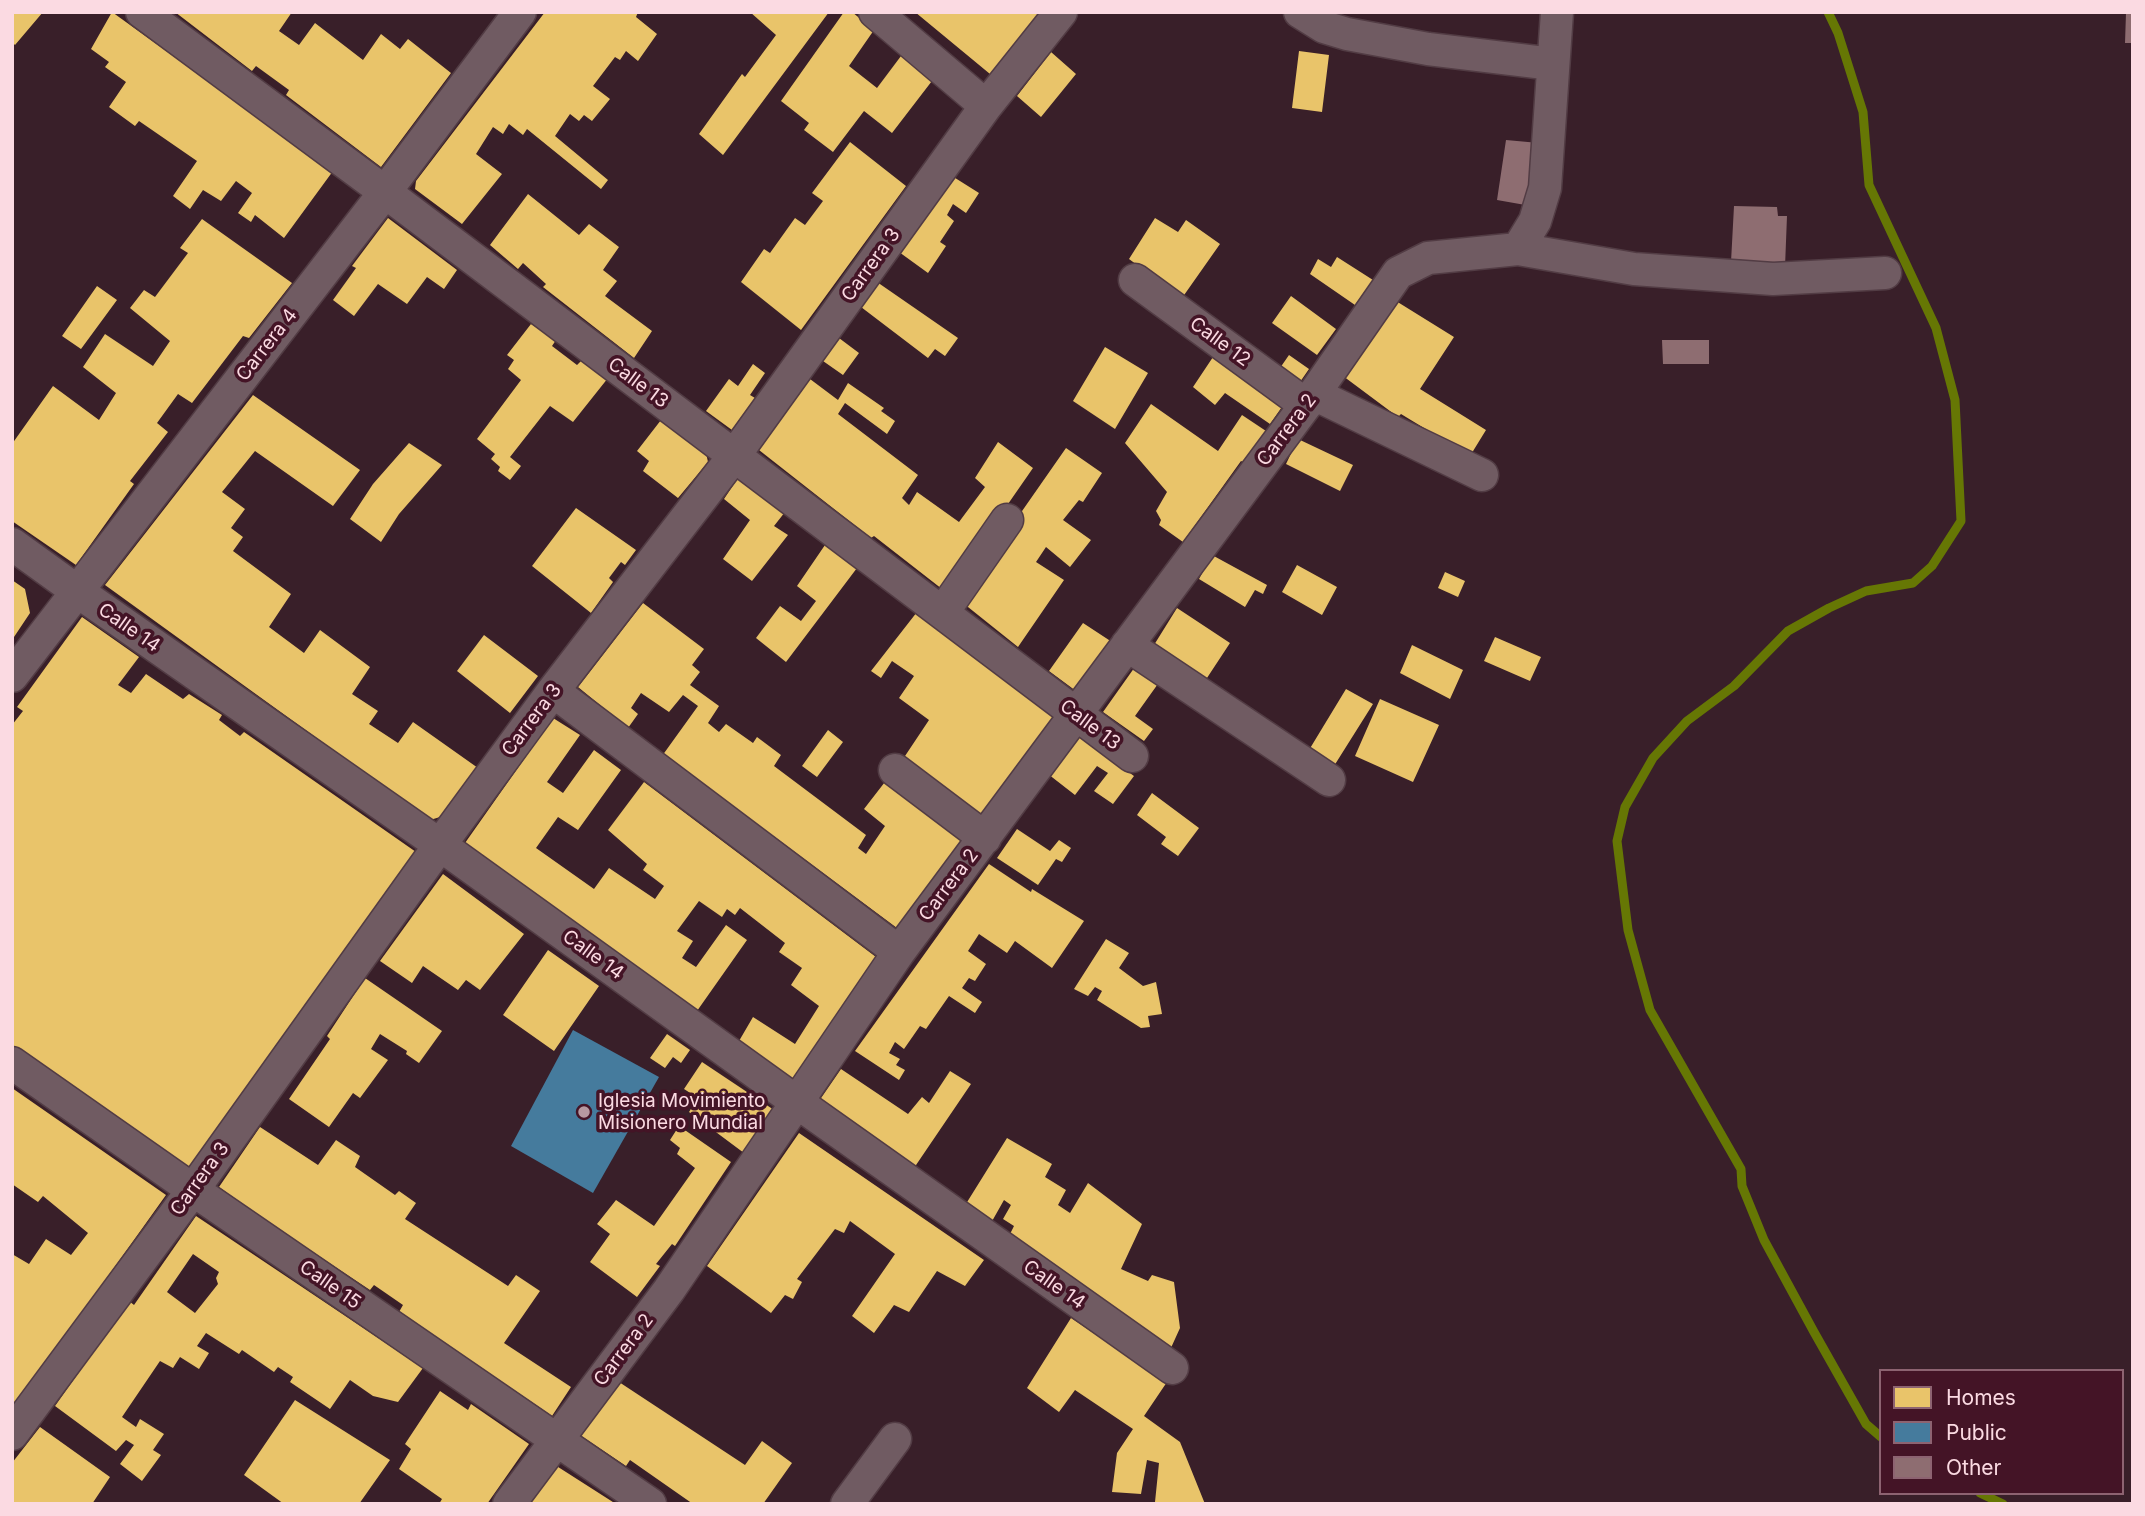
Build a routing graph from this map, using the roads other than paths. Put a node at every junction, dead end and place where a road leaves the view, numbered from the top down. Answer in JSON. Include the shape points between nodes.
{"nodes":[{"id":1,"x":142,"y":12,"type":"edge"},
{"id":2,"x":520,"y":12,"type":"edge"},
{"id":3,"x":875,"y":12,"type":"edge"},
{"id":4,"x":1061,"y":12,"type":"edge"},
{"id":5,"x":1300,"y":12,"type":"edge"},
{"id":6,"x":1557,"y":12,"type":"edge"},
{"id":7,"x":1553,"y":64,"type":"junction"},
{"id":8,"x":986,"y":106,"type":"junction"},
{"id":9,"x":385,"y":192,"type":"junction"},
{"id":10,"x":1518,"y":249,"type":"junction"},
{"id":11,"x":1885,"y":273,"type":"dead end"},
{"id":12,"x":1135,"y":280,"type":"dead end"},
{"id":13,"x":1310,"y":399,"type":"junction"},
{"id":14,"x":734,"y":456,"type":"junction"},
{"id":15,"x":1482,"y":475,"type":"dead end"},
{"id":16,"x":1007,"y":520,"type":"dead end"},
{"id":17,"x":12,"y":544,"type":"edge"},
{"id":18,"x":77,"y":591,"type":"junction"},
{"id":19,"x":943,"y":612,"type":"junction"},
{"id":20,"x":1127,"y":645,"type":"junction"},
{"id":21,"x":12,"y":676,"type":"edge"},
{"id":22,"x":553,"y":691,"type":"junction"},
{"id":23,"x":1077,"y":715,"type":"junction"},
{"id":24,"x":1132,"y":756,"type":"dead end"},
{"id":25,"x":895,"y":770,"type":"dead end"},
{"id":26,"x":1329,"y":780,"type":"dead end"},
{"id":27,"x":985,"y":838,"type":"junction"},
{"id":28,"x":440,"y":845,"type":"junction"},
{"id":29,"x":899,"y":952,"type":"junction"},
{"id":30,"x":12,"y":1063,"type":"edge"},
{"id":31,"x":798,"y":1102,"type":"junction"},
{"id":32,"x":193,"y":1190,"type":"junction"},
{"id":33,"x":1172,"y":1368,"type":"dead end"},
{"id":34,"x":12,"y":1434,"type":"edge"},
{"id":35,"x":895,"y":1439,"type":"dead end"},
{"id":36,"x":555,"y":1440,"type":"junction"},
{"id":37,"x":509,"y":1504,"type":"edge"},
{"id":38,"x":650,"y":1504,"type":"edge"},
{"id":39,"x":846,"y":1504,"type":"edge"}],
"edges":[{"from":1,"to":9,"type":"street","name":"Calle 13"},
{"from":2,"to":9,"type":"street","name":"Carrera 4"},
{"from":3,"to":8,"type":"street"},
{"from":4,"to":8,"type":"street","name":"Carrera 3"},
{"from":5,"to":7,"type":"street","via":[[1347,34]]},
{"from":6,"to":7,"type":"street"},
{"from":7,"to":10,"type":"street","via":[[1545,188],[1535,221]]},
{"from":8,"to":14,"type":"street","name":"Carrera 3"},
{"from":9,"to":14,"type":"street","name":"Calle 13"},
{"from":9,"to":18,"type":"street","name":"Carrera 4"},
{"from":10,"to":11,"type":"street","via":[[1634,270],[1773,279]]},
{"from":10,"to":13,"type":"street","name":"Carrera 2","via":[[1428,258],[1398,273]]},
{"from":12,"to":13,"type":"street","name":"Calle 12"},
{"from":13,"to":15,"type":"street","name":"Calle 12"},
{"from":13,"to":20,"type":"street","name":"Carrera 2"},
{"from":14,"to":19,"type":"street","name":"Calle 13"},
{"from":14,"to":22,"type":"street","name":"Carrera 3"},
{"from":16,"to":19,"type":"street"},
{"from":17,"to":18,"type":"street","name":"Calle 14"},
{"from":18,"to":21,"type":"street","name":"Carrera 4"},
{"from":18,"to":28,"type":"street","name":"Calle 14"},
{"from":19,"to":23,"type":"street","name":"Calle 13"},
{"from":20,"to":23,"type":"street","name":"Carrera 2"},
{"from":20,"to":26,"type":"street"},
{"from":22,"to":28,"type":"street","name":"Carrera 3"},
{"from":22,"to":29,"type":"street"},
{"from":23,"to":24,"type":"street","name":"Calle 13"},
{"from":23,"to":27,"type":"street","name":"Carrera 2"},
{"from":25,"to":27,"type":"street"},
{"from":27,"to":29,"type":"street","name":"Carrera 2"},
{"from":28,"to":31,"type":"street","name":"Calle 14"},
{"from":28,"to":32,"type":"street","name":"Carrera 3"},
{"from":29,"to":31,"type":"street","name":"Carrera 2"},
{"from":30,"to":32,"type":"street","name":"Calle 15"},
{"from":31,"to":33,"type":"street","name":"Calle 14"},
{"from":31,"to":36,"type":"street","name":"Carrera 2","via":[[669,1290]]},
{"from":32,"to":34,"type":"street","name":"Carrera 3"},
{"from":32,"to":36,"type":"street","name":"Calle 15"},
{"from":35,"to":39,"type":"street"},
{"from":36,"to":37,"type":"street","name":"Carrera 2"},
{"from":36,"to":38,"type":"street","name":"Calle 15"}]}
